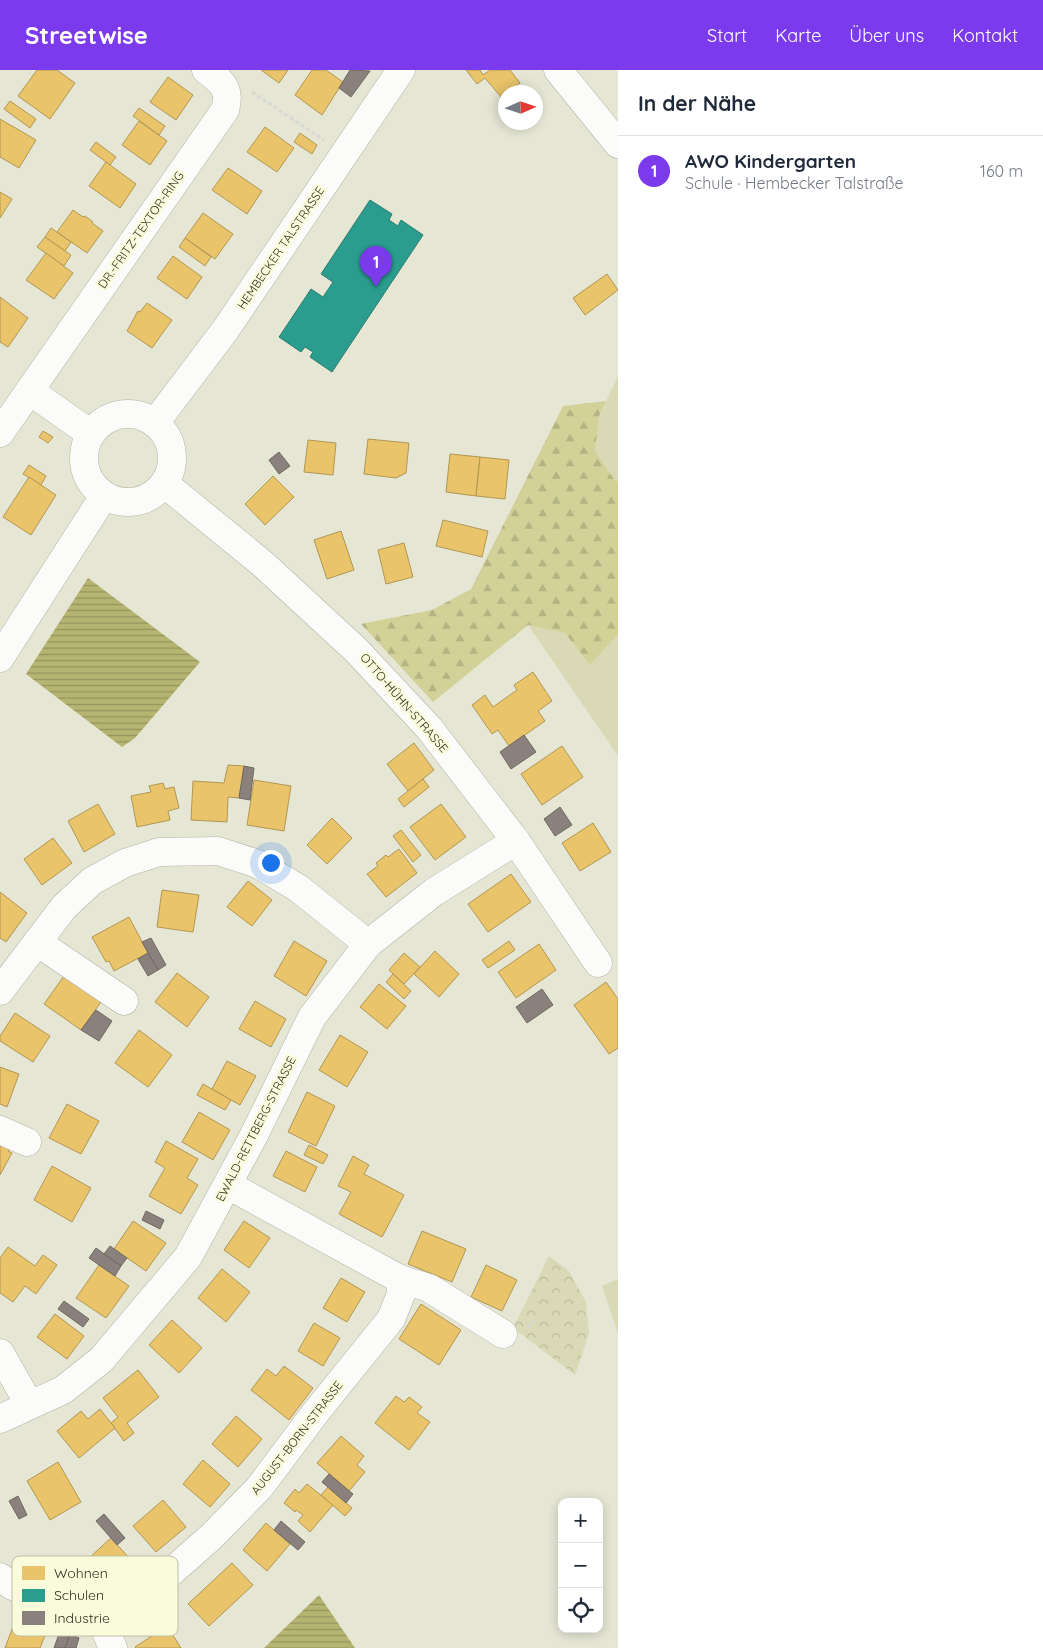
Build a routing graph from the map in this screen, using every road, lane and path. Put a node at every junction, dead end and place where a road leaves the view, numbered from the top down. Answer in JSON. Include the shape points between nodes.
{"nodes":[{"id":1,"x":206,"y":70,"type":"edge"},
{"id":2,"x":401,"y":70,"type":"edge"},
{"id":3,"x":558,"y":70,"type":"edge"},
{"id":4,"x":226,"y":91,"type":"junction"},
{"id":5,"x":618,"y":144,"type":"edge"},
{"id":6,"x":345,"y":155,"type":"junction"},
{"id":7,"x":30,"y":391,"type":"junction"},
{"id":8,"x":155,"y":423,"type":"junction"},
{"id":9,"x":0,"y":433,"type":"edge"},
{"id":10,"x":91,"y":434,"type":"junction"},
{"id":11,"x":165,"y":484,"type":"junction"},
{"id":12,"x":104,"y":496,"type":"junction"},
{"id":13,"x":0,"y":658,"type":"edge"},
{"id":14,"x":516,"y":841,"type":"junction"},
{"id":15,"x":38,"y":942,"type":"junction"},
{"id":16,"x":368,"y":944,"type":"junction"},
{"id":17,"x":598,"y":963,"type":"dead end"},
{"id":18,"x":0,"y":991,"type":"edge"},
{"id":19,"x":124,"y":1001,"type":"dead end"},
{"id":20,"x":0,"y":1130,"type":"edge"},
{"id":21,"x":27,"y":1142,"type":"dead end"},
{"id":22,"x":228,"y":1185,"type":"junction"},
{"id":23,"x":400,"y":1279,"type":"junction"},
{"id":24,"x":503,"y":1334,"type":"dead end"},
{"id":25,"x":0,"y":1353,"type":"edge"},
{"id":26,"x":29,"y":1404,"type":"junction"},
{"id":27,"x":0,"y":1419,"type":"edge"},
{"id":28,"x":178,"y":1566,"type":"edge"},
{"id":29,"x":0,"y":1577,"type":"edge"},
{"id":30,"x":12,"y":1585,"type":"edge"},
{"id":31,"x":108,"y":1636,"type":"edge"},
{"id":32,"x":113,"y":1648,"type":"edge"}],
"edges":[{"from":1,"to":4,"type":"street","via":[[223,83]]},
{"from":2,"to":6,"type":"street","name":"HEMBECKER TALSTRASSE"},
{"from":3,"to":5,"type":"street"},
{"from":4,"to":6,"type":"path","via":[[245,88]]},
{"from":4,"to":7,"type":"street","name":"DR.-FRITZ-TEXTOR-RING","via":[[225,110]]},
{"from":6,"to":8,"type":"street","name":"HEMBECKER TALSTRASSE","via":[[226,329]]},
{"from":7,"to":9,"type":"street","name":"DR.-FRITZ-TEXTOR-RING"},
{"from":7,"to":10,"type":"street"},
{"from":8,"to":10,"type":"street","via":[[142,416],[128,414],[101,424]]},
{"from":8,"to":11,"type":"street","via":[[171,448],[172,463]]},
{"from":10,"to":12,"type":"street","via":[[84,456],[86,472]]},
{"from":11,"to":12,"type":"street","via":[[148,498],[133,503],[118,502]]},
{"from":11,"to":14,"type":"street","name":"OTTO-HÜHN-STRASSE","via":[[264,565],[356,650],[429,728]]},
{"from":12,"to":13,"type":"street"},
{"from":14,"to":16,"type":"street","name":"EWALD-RETTBERG-STRASSE","via":[[434,892]]},
{"from":14,"to":17,"type":"street","name":"OTTO-HÜHN-STRASSE"},
{"from":15,"to":16,"type":"street","via":[[64,907],[92,881],[125,863],[159,852],[218,851],[258,864],[298,888]]},
{"from":15,"to":18,"type":"street"},
{"from":15,"to":19,"type":"street"},
{"from":16,"to":22,"type":"street","name":"EWALD-RETTBERG-STRASSE","via":[[312,1017]]},
{"from":20,"to":21,"type":"street"},
{"from":22,"to":23,"type":"street"},
{"from":22,"to":26,"type":"street","name":"EWALD-RETTBERG-STRASSE","via":[[188,1257],[101,1360],[62,1390]]},
{"from":23,"to":24,"type":"street","via":[[429,1288]]},
{"from":23,"to":28,"type":"street","name":"AUGUST-BORN-STRASSE","via":[[401,1294],[391,1319],[259,1488]]},
{"from":25,"to":26,"type":"street"},
{"from":26,"to":27,"type":"street","name":"EWALD-RETTBERG-STRASSE"},
{"from":29,"to":30,"type":"street","name":"AUGUST-BORN-STRASSE"},
{"from":31,"to":32,"type":"street"}]}
